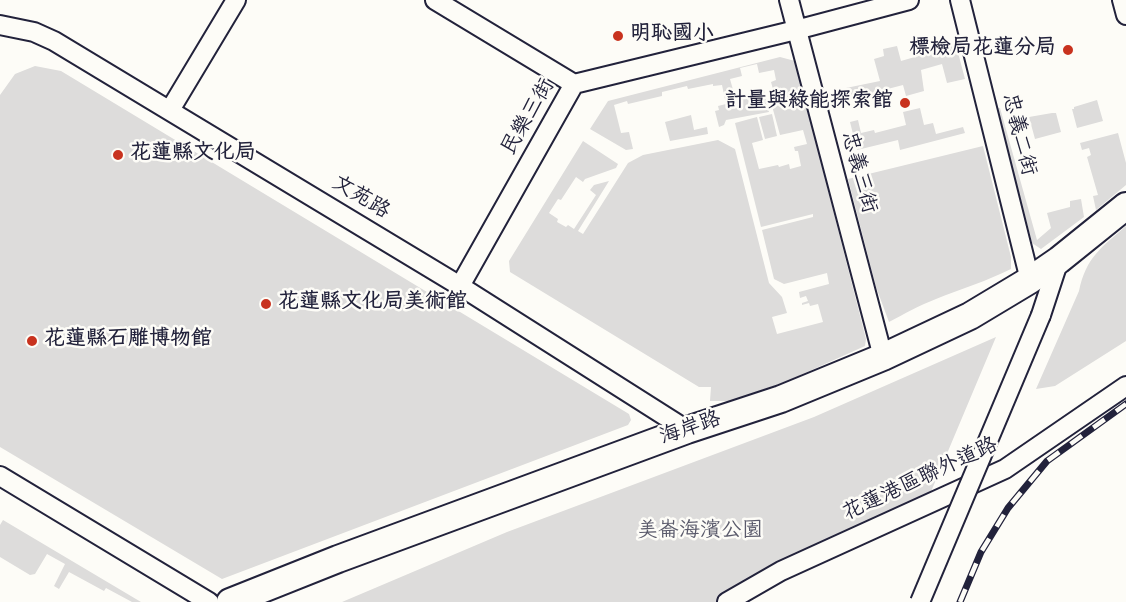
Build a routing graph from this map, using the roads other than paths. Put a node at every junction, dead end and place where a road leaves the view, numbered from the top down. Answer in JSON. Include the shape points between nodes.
{"nodes":[{"id":1,"x":236,"y":0,"type":"edge"},
{"id":2,"x":435,"y":0,"type":"edge"},
{"id":3,"x":789,"y":0,"type":"edge"},
{"id":4,"x":909,"y":0,"type":"edge"},
{"id":5,"x":960,"y":0,"type":"edge"},
{"id":6,"x":1122,"y":0,"type":"edge"},
{"id":7,"x":1126,"y":15,"type":"edge"},
{"id":8,"x":0,"y":25,"type":"edge"},
{"id":9,"x":796,"y":30,"type":"junction"},
{"id":10,"x":574,"y":84,"type":"junction"},
{"id":11,"x":170,"y":110,"type":"junction"},
{"id":12,"x":1126,"y":206,"type":"edge"},
{"id":13,"x":1059,"y":260,"type":"junction"},
{"id":14,"x":1030,"y":280,"type":"junction"},
{"id":15,"x":460,"y":286,"type":"junction"},
{"id":16,"x":883,"y":357,"type":"junction"},
{"id":17,"x":1126,"y":386,"type":"edge"},
{"id":18,"x":687,"y":430,"type":"junction"},
{"id":19,"x":0,"y":476,"type":"edge"},
{"id":20,"x":209,"y":602,"type":"edge"},
{"id":21,"x":230,"y":602,"type":"edge"},
{"id":22,"x":727,"y":602,"type":"edge"},
{"id":23,"x":920,"y":602,"type":"edge"}],
"edges":[{"from":1,"to":11,"type":"street"},
{"from":2,"to":10,"type":"street"},
{"from":3,"to":9,"type":"street","name":"忠義三街"},
{"from":4,"to":9,"type":"street","name":"民樂三街"},
{"from":5,"to":14,"type":"street","name":"忠義二街"},
{"from":6,"to":7,"type":"street"},
{"from":8,"to":11,"type":"street","name":"文苑路","via":[[54,41]]},
{"from":9,"to":10,"type":"street","name":"民樂三街"},
{"from":9,"to":16,"type":"street","name":"忠義三街"},
{"from":10,"to":15,"type":"street","name":"民樂三街"},
{"from":11,"to":15,"type":"street","name":"文苑路"},
{"from":12,"to":13,"type":"main road","name":"海岸路"},
{"from":13,"to":14,"type":"main road","name":"海岸路"},
{"from":13,"to":23,"type":"street","bridge":true,"via":[[1041,315]]},
{"from":14,"to":16,"type":"main road","name":"海岸路","via":[[970,316]]},
{"from":15,"to":18,"type":"street","name":"文苑路"},
{"from":16,"to":18,"type":"main road","name":"海岸路","via":[[781,399]]},
{"from":17,"to":22,"type":"street","name":"花蓮港區聯外道路","via":[[1005,469],[781,571]]},
{"from":18,"to":21,"type":"main road","name":"海岸路"},
{"from":19,"to":20,"type":"street"}]}
